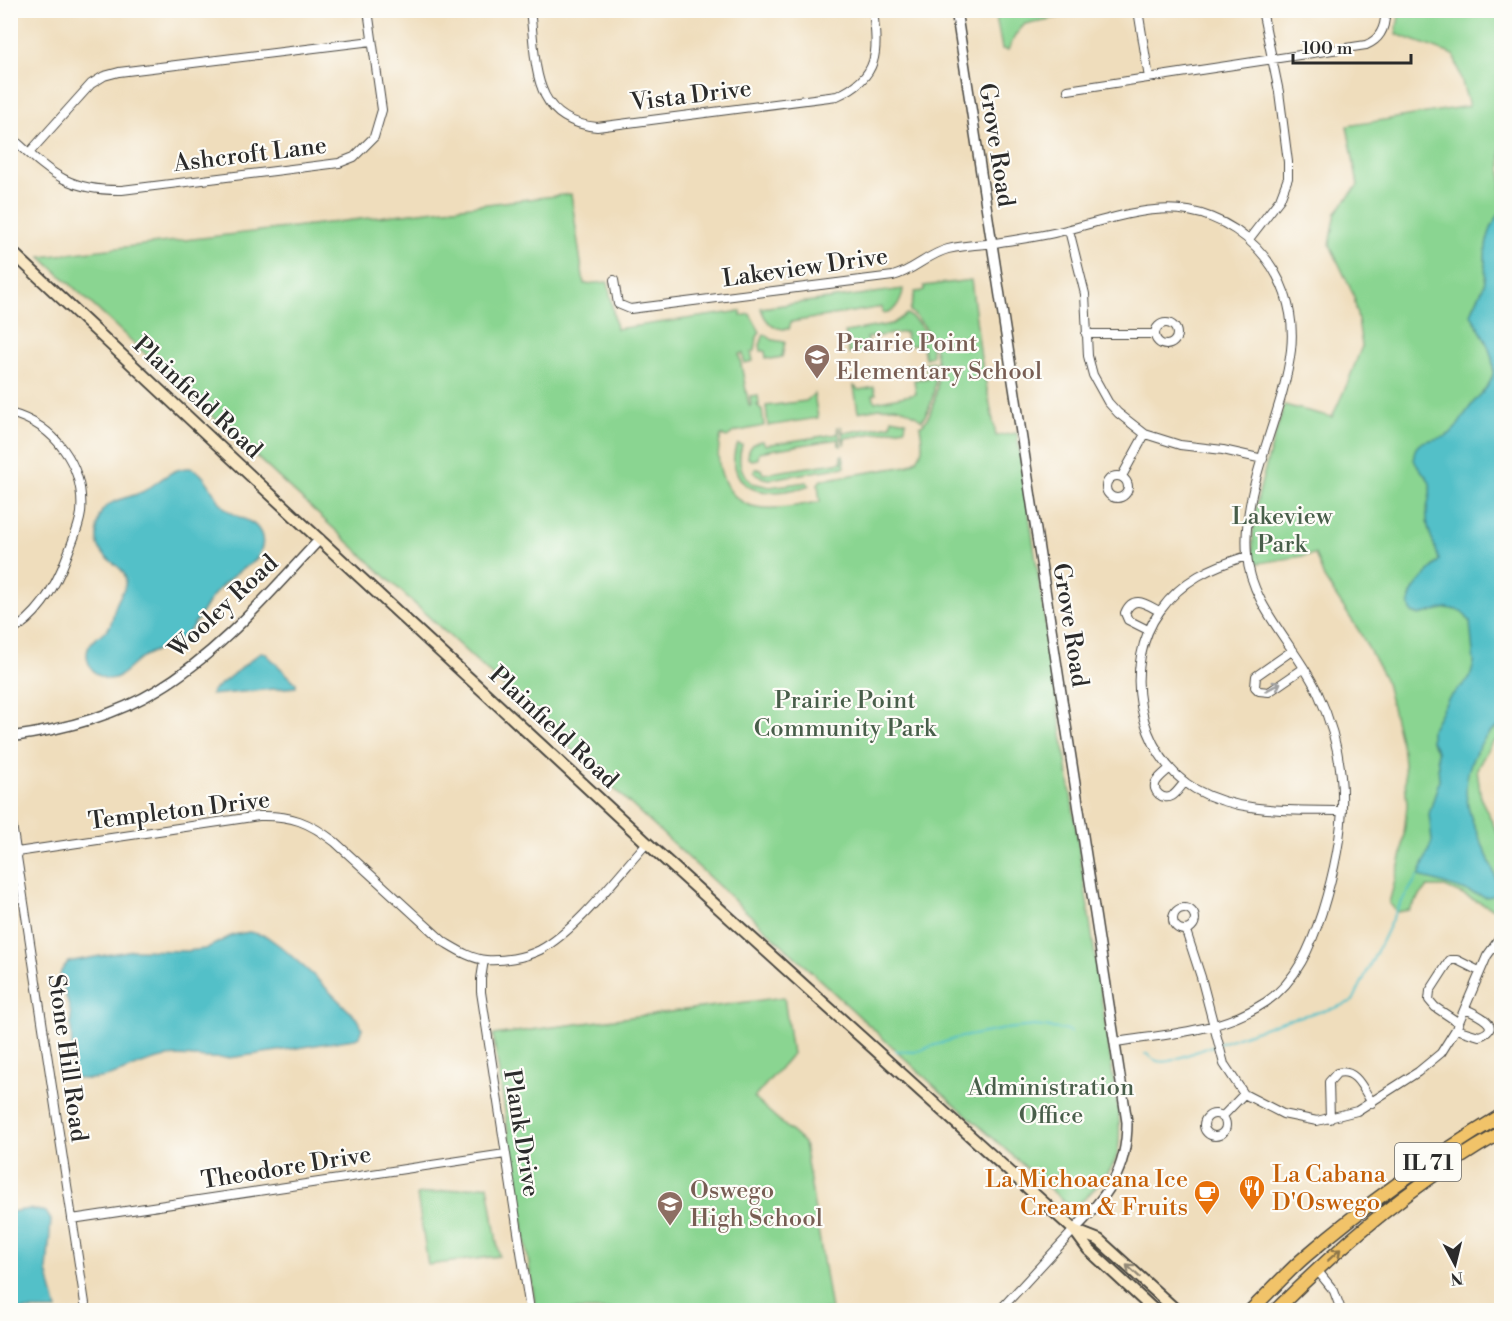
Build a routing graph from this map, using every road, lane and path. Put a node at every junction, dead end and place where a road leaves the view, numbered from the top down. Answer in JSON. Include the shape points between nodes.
{"nodes":[{"id":1,"x":368,"y":10,"type":"edge"},
{"id":2,"x":530,"y":10,"type":"edge"},
{"id":3,"x":873,"y":10,"type":"edge"},
{"id":4,"x":956,"y":10,"type":"edge"},
{"id":5,"x":1138,"y":10,"type":"edge"},
{"id":6,"x":1262,"y":10,"type":"edge"},
{"id":7,"x":1385,"y":10,"type":"edge"},
{"id":8,"x":372,"y":41,"type":"junction"},
{"id":9,"x":1273,"y":59,"type":"junction"},
{"id":10,"x":1149,"y":78,"type":"junction"},
{"id":11,"x":1068,"y":90,"type":"dead end"},
{"id":12,"x":10,"y":136,"type":"edge"},
{"id":13,"x":29,"y":153,"type":"junction"},
{"id":14,"x":1069,"y":230,"type":"junction"},
{"id":15,"x":1248,"y":238,"type":"junction"},
{"id":16,"x":993,"y":243,"type":"junction"},
{"id":17,"x":10,"y":250,"type":"edge"},
{"id":18,"x":614,"y":280,"type":"dead end"},
{"id":19,"x":1086,"y":334,"type":"junction"},
{"id":20,"x":1155,"y":334,"type":"dead end"},
{"id":21,"x":10,"y":412,"type":"edge"},
{"id":22,"x":1145,"y":434,"type":"junction"},
{"id":23,"x":1263,"y":459,"type":"junction"},
{"id":24,"x":1122,"y":476,"type":"dead end"},
{"id":25,"x":320,"y":539,"type":"junction"},
{"id":26,"x":1246,"y":556,"type":"junction"},
{"id":27,"x":1160,"y":611,"type":"junction"},
{"id":28,"x":1148,"y":630,"type":"junction"},
{"id":29,"x":10,"y":632,"type":"edge"},
{"id":30,"x":1293,"y":650,"type":"junction"},
{"id":31,"x":1304,"y":668,"type":"junction"},
{"id":32,"x":10,"y":737,"type":"edge"},
{"id":33,"x":1170,"y":768,"type":"junction"},
{"id":34,"x":1185,"y":782,"type":"junction"},
{"id":35,"x":10,"y":811,"type":"edge"},
{"id":36,"x":1342,"y":811,"type":"junction"},
{"id":37,"x":647,"y":843,"type":"junction"},
{"id":38,"x":17,"y":852,"type":"junction"},
{"id":39,"x":1186,"y":931,"type":"dead end"},
{"id":40,"x":1502,"y":935,"type":"edge"},
{"id":41,"x":484,"y":960,"type":"junction"},
{"id":42,"x":1479,"y":971,"type":"junction"},
{"id":43,"x":1465,"y":1009,"type":"junction"},
{"id":44,"x":1458,"y":1026,"type":"junction"},
{"id":45,"x":1213,"y":1027,"type":"junction"},
{"id":46,"x":1116,"y":1042,"type":"junction"},
{"id":47,"x":1244,"y":1094,"type":"junction"},
{"id":48,"x":1372,"y":1103,"type":"junction"},
{"id":49,"x":1502,"y":1115,"type":"edge"},
{"id":50,"x":1222,"y":1117,"type":"dead end"},
{"id":51,"x":1330,"y":1119,"type":"junction"},
{"id":52,"x":1502,"y":1132,"type":"edge"},
{"id":53,"x":505,"y":1154,"type":"junction"},
{"id":54,"x":72,"y":1220,"type":"junction"},
{"id":55,"x":1074,"y":1230,"type":"junction"},
{"id":56,"x":1317,"y":1270,"type":"junction"},
{"id":57,"x":1176,"y":1309,"type":"edge"},
{"id":58,"x":1251,"y":1309,"type":"edge"},
{"id":59,"x":86,"y":1311,"type":"edge"},
{"id":60,"x":530,"y":1311,"type":"edge"},
{"id":61,"x":1000,"y":1311,"type":"edge"},
{"id":62,"x":1154,"y":1311,"type":"edge"},
{"id":63,"x":1276,"y":1311,"type":"edge"},
{"id":64,"x":1341,"y":1311,"type":"edge"}],
"edges":[{"from":1,"to":8,"type":"street","name":"Ashcroft Lane"},
{"from":2,"to":3,"type":"street","name":"Vista Drive","via":[[546,101],[568,120],[597,127],[837,96],[865,78],[874,62],[877,42]]},
{"from":4,"to":16,"type":"street","name":"Grove Road"},
{"from":5,"to":10,"type":"street"},
{"from":6,"to":9,"type":"street"},
{"from":7,"to":9,"type":"street","via":[[1384,29],[1371,42]]},
{"from":8,"to":13,"type":"street","via":[[104,76],[91,84]]},
{"from":8,"to":13,"type":"street","name":"Ashcroft Lane","via":[[382,110],[374,137],[354,157],[339,163],[102,190],[63,180]]},
{"from":9,"to":10,"type":"street"},
{"from":9,"to":15,"type":"street","via":[[1288,178],[1280,199]]},
{"from":10,"to":11,"type":"street"},
{"from":12,"to":13,"type":"street","name":"Ashcroft Lane"},
{"from":14,"to":15,"type":"street","name":"Lakeview Drive","via":[[1156,210],[1189,210],[1221,221]]},
{"from":14,"to":16,"type":"street","name":"Lakeview Drive"},
{"from":14,"to":19,"type":"street","via":[[1084,294]]},
{"from":15,"to":23,"type":"street","name":"Lakeview Drive","via":[[1280,282],[1293,334],[1289,364]]},
{"from":16,"to":18,"type":"street","name":"Lakeview Drive","via":[[947,249],[893,276],[630,309],[618,304]]},
{"from":16,"to":46,"type":"street","name":"Grove Road"},
{"from":17,"to":25,"type":"main road","name":"Plainfield Road"},
{"from":19,"to":20,"type":"street"},
{"from":19,"to":22,"type":"street","via":[[1088,356],[1099,387],[1118,413]]},
{"from":21,"to":29,"type":"street","via":[[54,436],[71,461],[81,501],[78,528],[52,589],[29,618]]},
{"from":22,"to":23,"type":"street","via":[[1180,445]]},
{"from":22,"to":24,"type":"street"},
{"from":23,"to":26,"type":"street","name":"Lakeview Drive","via":[[1250,505]]},
{"from":25,"to":32,"type":"street","name":"Wooley Road","via":[[206,655],[157,691],[104,715],[53,731]]},
{"from":25,"to":37,"type":"main road","name":"Plainfield Road"},
{"from":26,"to":27,"type":"street","via":[[1196,576]]},
{"from":26,"to":30,"type":"street","name":"Lakeview Drive","via":[[1263,604]]},
{"from":27,"to":28,"type":"street"},
{"from":27,"to":28,"type":"street","via":[[1141,602],[1134,601],[1128,606],[1128,620]]},
{"from":28,"to":33,"type":"street","via":[[1140,659],[1143,720]]},
{"from":30,"to":31,"type":"street","name":"Lakeview Drive"},
{"from":30,"to":31,"type":"street","one_way":true,"via":[[1256,676],[1255,687],[1269,692]]},
{"from":31,"to":36,"type":"street","name":"Lakeview Drive","via":[[1330,723],[1340,769]]},
{"from":33,"to":34,"type":"street"},
{"from":33,"to":34,"type":"street","via":[[1156,782],[1157,794],[1171,797]]},
{"from":34,"to":36,"type":"street","via":[[1235,805]]},
{"from":35,"to":38,"type":"street","name":"Stone Hill Road"},
{"from":36,"to":45,"type":"street","name":"Lakeview Drive","via":[[1338,855],[1303,961],[1269,1000],[1244,1016]]},
{"from":37,"to":41,"type":"street","name":"Templeton Drive","via":[[557,939],[518,958]]},
{"from":37,"to":55,"type":"main road","name":"Plainfield Road"},
{"from":38,"to":41,"type":"street","name":"Templeton Drive","via":[[259,816],[297,819],[334,842],[444,942]]},
{"from":38,"to":54,"type":"street","name":"Stone Hill Road"},
{"from":39,"to":45,"type":"street"},
{"from":40,"to":42,"type":"street"},
{"from":41,"to":53,"type":"street","name":"Plank Drive","via":[[481,992]]},
{"from":42,"to":43,"type":"street"},
{"from":42,"to":44,"type":"street","via":[[1450,960],[1429,992],[1431,1004]]},
{"from":43,"to":44,"type":"street"},
{"from":43,"to":44,"type":"street","via":[[1487,1020],[1488,1030],[1479,1036]]},
{"from":44,"to":48,"type":"street","via":[[1446,1047],[1428,1065]]},
{"from":45,"to":46,"type":"street","name":"Lakeview Drive"},
{"from":45,"to":47,"type":"street","via":[[1224,1064]]},
{"from":46,"to":55,"type":"street","name":"Grove Road","via":[[1128,1122],[1125,1152],[1112,1188]]},
{"from":47,"to":50,"type":"street"},
{"from":47,"to":51,"type":"street","via":[[1283,1114],[1304,1120]]},
{"from":48,"to":51,"type":"street","via":[[1357,1112]]},
{"from":48,"to":51,"type":"street","via":[[1356,1078],[1344,1071],[1337,1072],[1329,1082]]},
{"from":49,"to":58,"type":"main road","number":"IL 71","via":[[1365,1208],[1306,1256]]},
{"from":56,"to":52,"type":"main road","number":"IL 71","one_way":true,"via":[[1396,1203]]},
{"from":53,"to":54,"type":"street","name":"Theodore Drive"},
{"from":53,"to":60,"type":"street","name":"Plank Drive"},
{"from":54,"to":59,"type":"street","name":"Stone Hill Road"},
{"from":57,"to":55,"type":"main road","name":"Plainfield Road","one_way":true,"via":[[1099,1240]]},
{"from":55,"to":61,"type":"street"},
{"from":55,"to":62,"type":"main road","name":"Plainfield Road","via":[[1088,1249]]},
{"from":56,"to":63,"type":"main road","number":"IL 71"},
{"from":56,"to":64,"type":"street","via":[[1334,1291]]}]}
